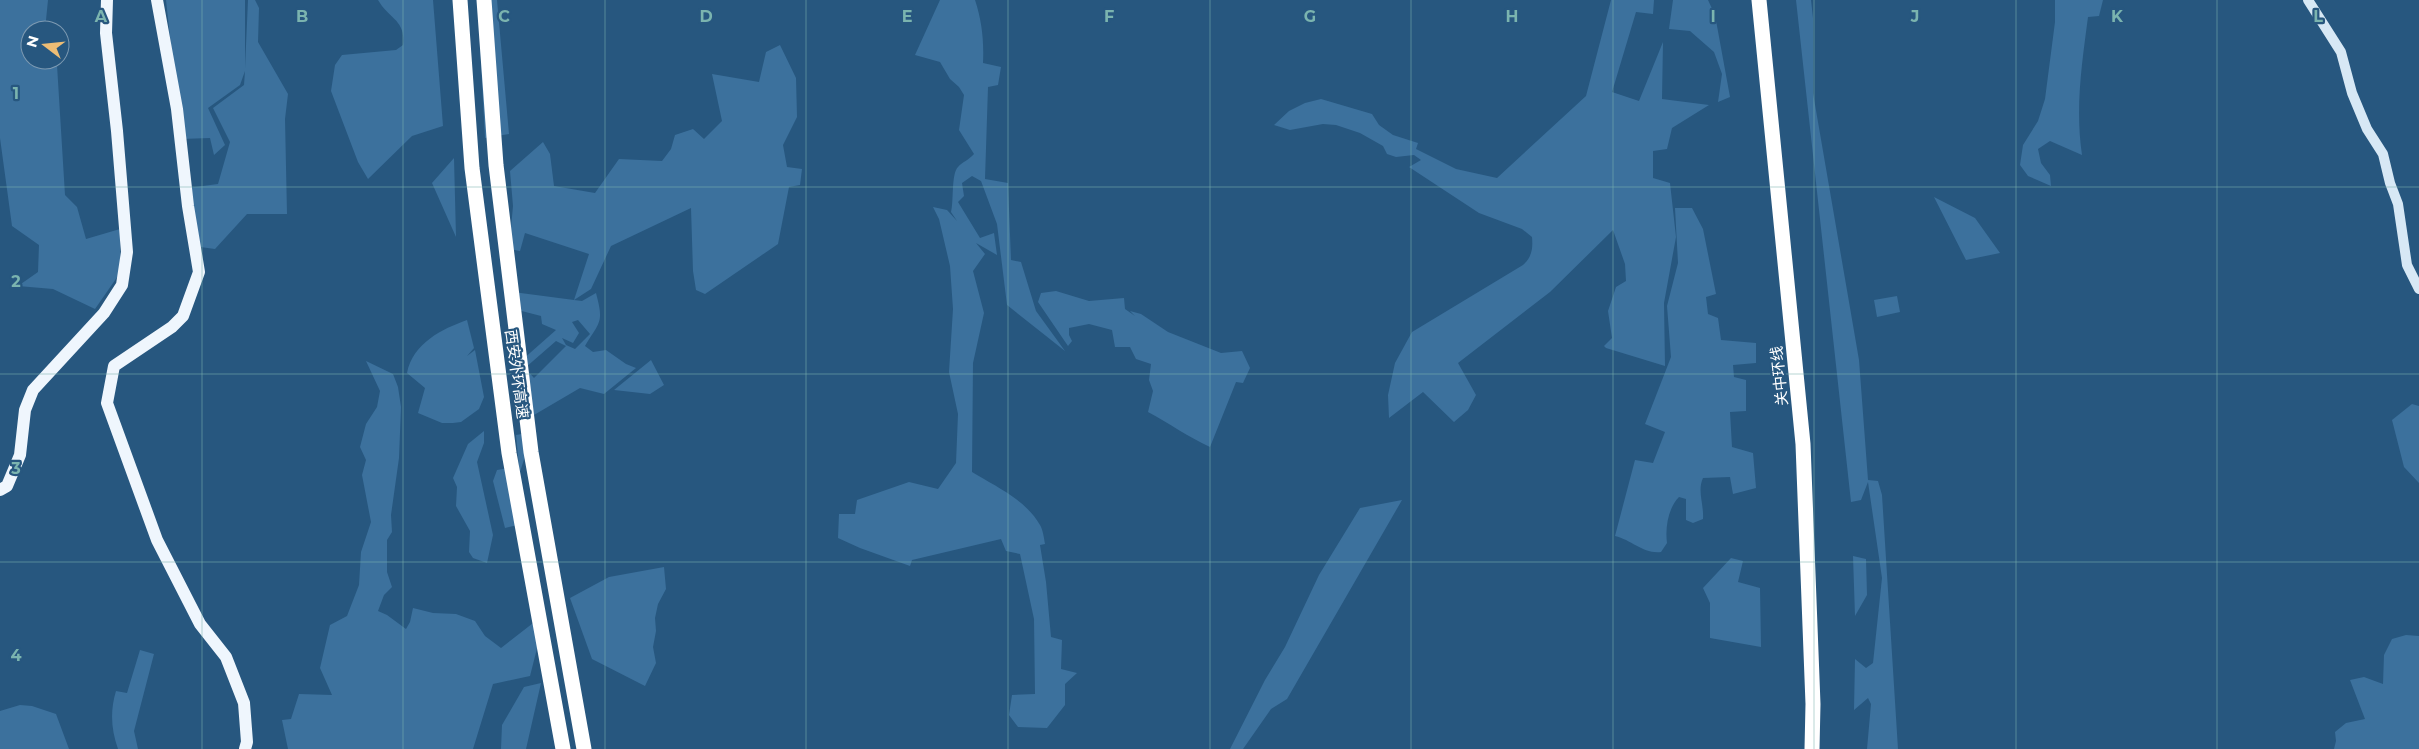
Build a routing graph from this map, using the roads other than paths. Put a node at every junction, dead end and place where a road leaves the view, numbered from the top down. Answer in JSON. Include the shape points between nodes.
{"nodes":[{"id":1,"x":107,"y":0,"type":"edge"},
{"id":2,"x":157,"y":0,"type":"edge"},
{"id":3,"x":460,"y":0,"type":"edge"},
{"id":4,"x":484,"y":0,"type":"edge"},
{"id":5,"x":1759,"y":0,"type":"edge"},
{"id":6,"x":1767,"y":0,"type":"edge"},
{"id":7,"x":2308,"y":0,"type":"edge"},
{"id":8,"x":2419,"y":289,"type":"edge"},
{"id":9,"x":0,"y":490,"type":"edge"},
{"id":10,"x":245,"y":749,"type":"edge"},
{"id":11,"x":563,"y":749,"type":"edge"},
{"id":12,"x":584,"y":749,"type":"edge"},
{"id":13,"x":1812,"y":749,"type":"edge"},
{"id":14,"x":1820,"y":749,"type":"edge"}],
"edges":[{"from":1,"to":9,"type":"main road","via":[[106,33],[127,252],[122,284],[104,313],[33,390],[25,410],[20,455],[7,486]]},
{"from":2,"to":10,"type":"main road","via":[[177,108],[198,272],[183,316],[114,366],[107,403],[157,540],[200,624],[226,657],[244,703]]},
{"from":3,"to":11,"type":"highway","name":"西安外环高速","via":[[470,140],[509,453]]},
{"from":4,"to":12,"type":"highway","name":"西安外环高速","via":[[496,166],[524,394]]},
{"from":5,"to":13,"type":"highway","name":"关中环线","via":[[1803,444]]},
{"from":6,"to":14,"type":"highway","name":"关中环线","via":[[1811,443]]},
{"from":7,"to":8,"type":"street","via":[[2341,52],[2367,129],[2383,154],[2398,204],[2407,265]]}]}
